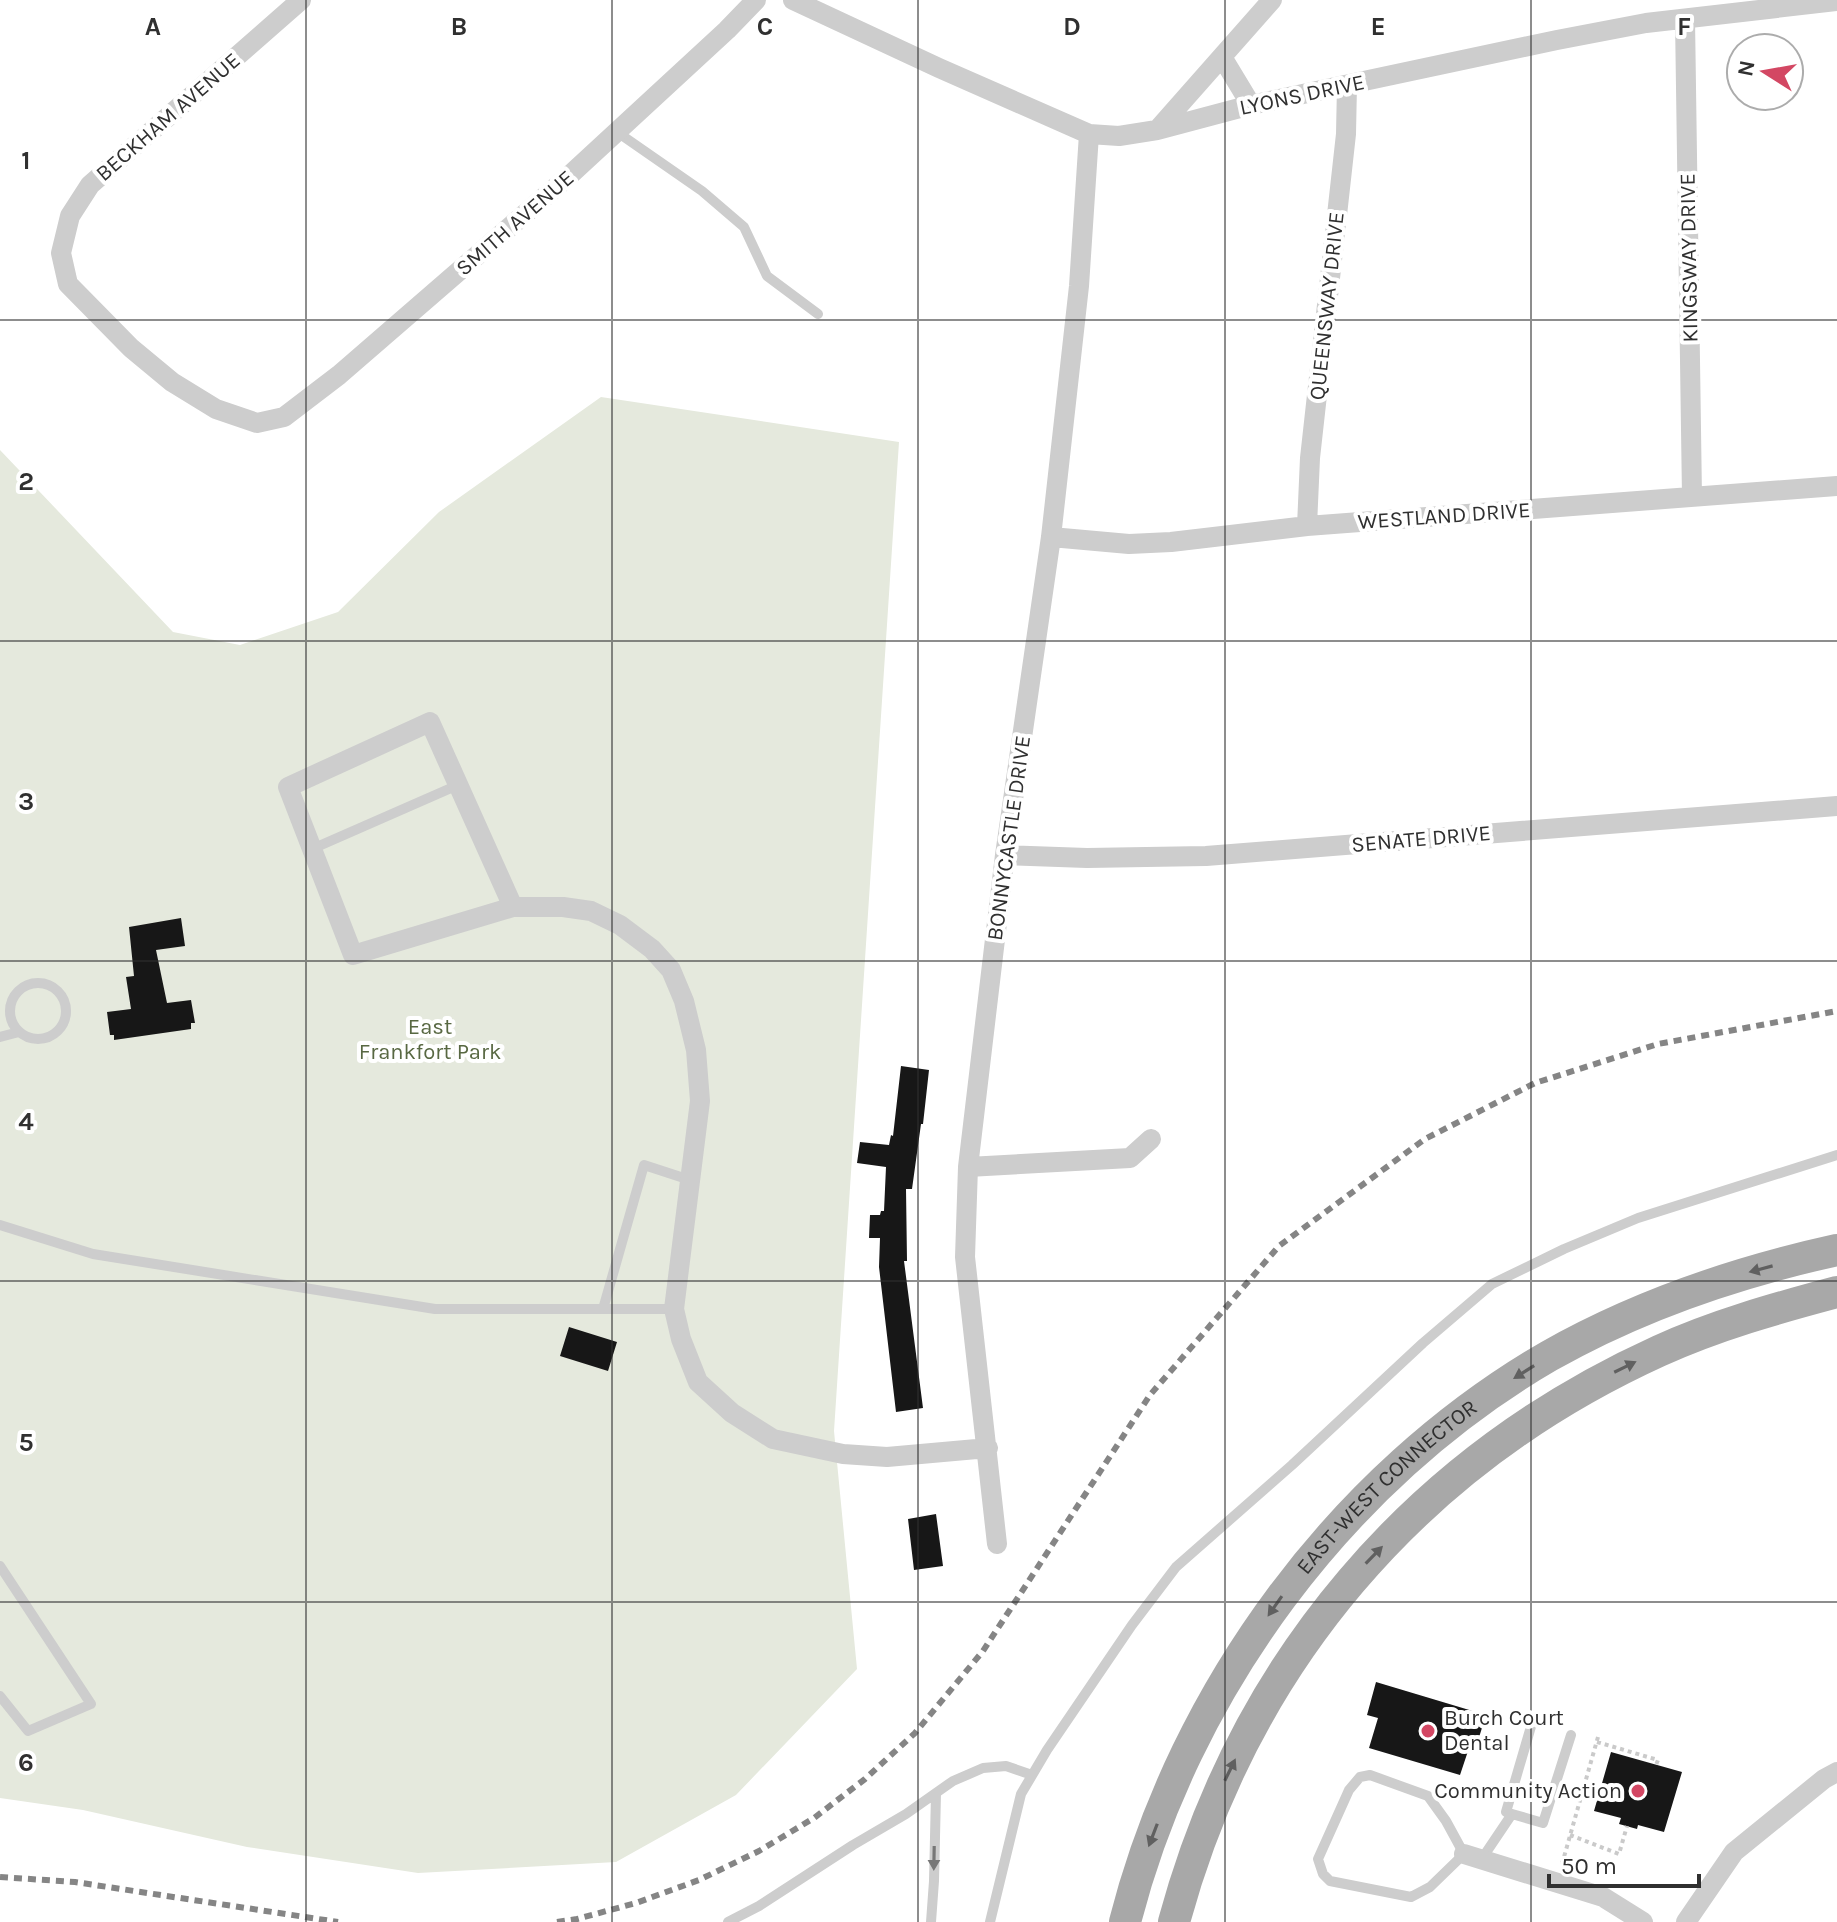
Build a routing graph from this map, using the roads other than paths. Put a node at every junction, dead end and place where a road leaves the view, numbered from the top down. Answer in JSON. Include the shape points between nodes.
{"nodes":[{"id":1,"x":301,"y":0,"type":"edge"},
{"id":2,"x":756,"y":0,"type":"edge"},
{"id":3,"x":793,"y":0,"type":"edge"},
{"id":4,"x":1272,"y":0,"type":"edge"},
{"id":5,"x":1837,"y":1,"type":"edge"},
{"id":6,"x":1685,"y":19,"type":"junction"},
{"id":7,"x":1222,"y":57,"type":"junction"},
{"id":8,"x":1347,"y":85,"type":"junction"},
{"id":9,"x":1251,"y":105,"type":"junction"},
{"id":10,"x":1157,"y":130,"type":"junction"},
{"id":11,"x":617,"y":132,"type":"junction"},
{"id":12,"x":1089,"y":134,"type":"junction"},
{"id":13,"x":818,"y":314,"type":"dead end"},
{"id":14,"x":257,"y":423,"type":"joint"},
{"id":15,"x":1837,"y":486,"type":"edge"},
{"id":16,"x":1692,"y":497,"type":"junction"},
{"id":17,"x":1307,"y":526,"type":"junction"},
{"id":18,"x":1051,"y":537,"type":"junction"},
{"id":19,"x":458,"y":785,"type":"junction"},
{"id":20,"x":1837,"y":806,"type":"edge"},
{"id":21,"x":312,"y":849,"type":"junction"},
{"id":22,"x":1005,"y":855,"type":"junction"},
{"id":23,"x":513,"y":907,"type":"junction"},
{"id":24,"x":19,"y":1032,"type":"junction"},
{"id":25,"x":0,"y":1037,"type":"edge"},
{"id":26,"x":1151,"y":1139,"type":"dead end"},
{"id":27,"x":1837,"y":1155,"type":"edge"},
{"id":28,"x":968,"y":1167,"type":"junction"},
{"id":29,"x":690,"y":1180,"type":"junction"},
{"id":30,"x":0,"y":1225,"type":"edge"},
{"id":31,"x":1837,"y":1250,"type":"edge"},
{"id":32,"x":1837,"y":1292,"type":"edge"},
{"id":33,"x":603,"y":1309,"type":"junction"},
{"id":34,"x":674,"y":1309,"type":"junction"},
{"id":35,"x":988,"y":1448,"type":"junction"},
{"id":36,"x":997,"y":1544,"type":"dead end"},
{"id":37,"x":0,"y":1566,"type":"edge"},
{"id":38,"x":0,"y":1696,"type":"edge"},
{"id":39,"x":1532,"y":1723,"type":"dead end"},
{"id":40,"x":1571,"y":1735,"type":"dead end"},
{"id":41,"x":1837,"y":1772,"type":"edge"},
{"id":42,"x":1032,"y":1775,"type":"junction"},
{"id":43,"x":936,"y":1793,"type":"junction"},
{"id":44,"x":1512,"y":1814,"type":"junction"},
{"id":45,"x":1472,"y":1857,"type":"junction"},
{"id":46,"x":728,"y":1922,"type":"edge"},
{"id":47,"x":931,"y":1922,"type":"edge"},
{"id":48,"x":990,"y":1922,"type":"edge"},
{"id":49,"x":1125,"y":1922,"type":"edge"},
{"id":50,"x":1174,"y":1922,"type":"edge"},
{"id":51,"x":1643,"y":1922,"type":"edge"},
{"id":52,"x":1686,"y":1922,"type":"edge"}],
"edges":[{"from":1,"to":14,"type":"street","name":"BECKHAM AVENUE","via":[[90,185],[70,216],[61,253],[68,284],[131,348],[216,409]]},
{"from":2,"to":11,"type":"street","name":"SMITH AVENUE"},
{"from":3,"to":12,"type":"street","name":"LYONS DRIVE"},
{"from":4,"to":7,"type":"street"},
{"from":5,"to":6,"type":"street","name":"LYONS DRIVE"},
{"from":6,"to":8,"type":"street","name":"LYONS DRIVE"},
{"from":6,"to":16,"type":"street","name":"KINGSWAY DRIVE"},
{"from":7,"to":9,"type":"street"},
{"from":7,"to":10,"type":"street"},
{"from":8,"to":9,"type":"street","name":"LYONS DRIVE"},
{"from":8,"to":17,"type":"street","name":"QUEENSWAY DRIVE"},
{"from":9,"to":10,"type":"street","name":"LYONS DRIVE"},
{"from":10,"to":12,"type":"street","name":"LYONS DRIVE"},
{"from":11,"to":13,"type":"lane","via":[[744,227],[767,276]]},
{"from":11,"to":14,"type":"street","name":"SMITH AVENUE","via":[[339,375],[284,417]]},
{"from":12,"to":18,"type":"street","name":"BONNYCASTLE DRIVE","via":[[1079,286]]},
{"from":15,"to":16,"type":"street","name":"WESTLAND DRIVE"},
{"from":16,"to":17,"type":"street","name":"WESTLAND DRIVE"},
{"from":17,"to":18,"type":"street","name":"WESTLAND DRIVE","via":[[1129,544]]},
{"from":18,"to":22,"type":"street","name":"BONNYCASTLE DRIVE"},
{"from":19,"to":21,"type":"lane"},
{"from":19,"to":21,"type":"street","via":[[430,722],[288,787]]},
{"from":19,"to":23,"type":"street"},
{"from":20,"to":22,"type":"street","name":"SENATE DRIVE","via":[[1206,856]]},
{"from":21,"to":23,"type":"street","via":[[353,955]]},
{"from":22,"to":28,"type":"street","name":"BONNYCASTLE DRIVE"},
{"from":23,"to":29,"type":"street","via":[[591,911],[620,925],[671,970],[696,1050],[700,1101]]},
{"from":24,"to":24,"type":"lane","via":[[9,1015],[20,988],[38,982],[63,996],[67,1013],[59,1029],[44,1039]]},
{"from":24,"to":25,"type":"lane"},
{"from":26,"to":28,"type":"street","via":[[1130,1158]]},
{"from":27,"to":42,"type":"lane","via":[[1638,1218],[1492,1284],[1176,1567]]},
{"from":28,"to":35,"type":"street","name":"BONNYCASTLE DRIVE","via":[[965,1257]]},
{"from":29,"to":33,"type":"lane","via":[[644,1165]]},
{"from":29,"to":34,"type":"street"},
{"from":30,"to":33,"type":"lane","via":[[93,1254],[435,1309]]},
{"from":31,"to":49,"type":"main road","name":"EAST-WEST CONNECTOR","one_way":true,"via":[[1740,1274],[1611,1324],[1491,1393],[1383,1482],[1288,1588],[1210,1709],[1178,1774]]},
{"from":50,"to":32,"type":"main road","name":"EAST-WEST CONNECTOR","one_way":true,"via":[[1201,1837],[1254,1720],[1323,1615],[1404,1523],[1498,1443],[1603,1378],[1721,1326]]},
{"from":33,"to":34,"type":"lane"},
{"from":34,"to":35,"type":"street","via":[[698,1382],[732,1413],[773,1439],[887,1457]]},
{"from":35,"to":36,"type":"street","name":"BONNYCASTLE DRIVE"},
{"from":37,"to":38,"type":"lane","via":[[91,1704],[28,1731]]},
{"from":39,"to":44,"type":"lane","via":[[1506,1812]]},
{"from":40,"to":44,"type":"lane","via":[[1543,1823]]},
{"from":41,"to":52,"type":"street","via":[[1734,1852]]},
{"from":42,"to":43,"type":"lane","via":[[1006,1766],[983,1768]]},
{"from":42,"to":48,"type":"lane","via":[[1021,1794]]},
{"from":43,"to":46,"type":"lane"},
{"from":43,"to":47,"type":"lane","one_way":true},
{"from":44,"to":45,"type":"lane"},
{"from":45,"to":45,"type":"lane","via":[[1428,1796],[1370,1775],[1360,1777],[1349,1790],[1318,1859],[1330,1881],[1411,1897]]},
{"from":45,"to":51,"type":"street","via":[[1603,1897]]}]}
